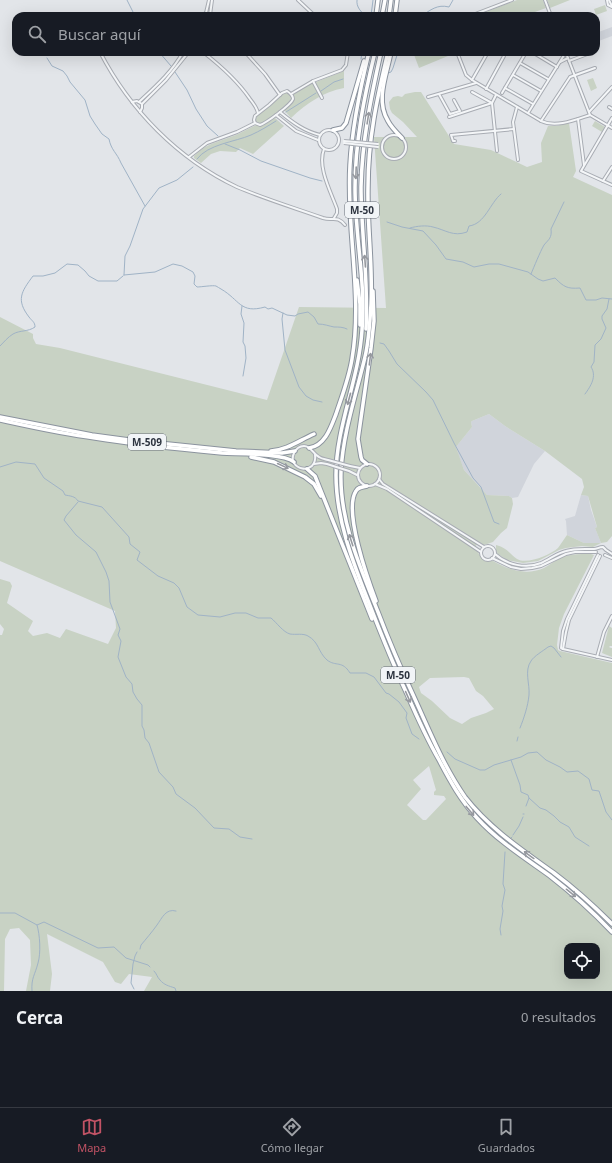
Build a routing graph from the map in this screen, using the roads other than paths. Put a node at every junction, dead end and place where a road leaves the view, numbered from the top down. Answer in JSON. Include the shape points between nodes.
{"nodes":[{"id":1,"x":209,"y":0,"type":"edge"},
{"id":2,"x":212,"y":0,"type":"edge"},
{"id":3,"x":298,"y":0,"type":"edge"},
{"id":4,"x":378,"y":0,"type":"edge"},
{"id":5,"x":385,"y":0,"type":"edge"},
{"id":6,"x":391,"y":0,"type":"edge"},
{"id":7,"x":398,"y":0,"type":"edge"},
{"id":8,"x":512,"y":0,"type":"edge"},
{"id":9,"x":545,"y":0,"type":"edge"},
{"id":10,"x":608,"y":0,"type":"edge"},
{"id":11,"x":612,"y":7,"type":"edge"},
{"id":12,"x":206,"y":12,"type":"edge"},
{"id":13,"x":210,"y":12,"type":"edge"},
{"id":14,"x":311,"y":12,"type":"edge"},
{"id":15,"x":377,"y":12,"type":"edge"},
{"id":16,"x":383,"y":12,"type":"edge"},
{"id":17,"x":390,"y":12,"type":"edge"},
{"id":18,"x":396,"y":12,"type":"edge"},
{"id":19,"x":480,"y":12,"type":"edge"},
{"id":20,"x":549,"y":12,"type":"edge"},
{"id":21,"x":102,"y":56,"type":"edge"},
{"id":22,"x":182,"y":56,"type":"edge"},
{"id":23,"x":183,"y":56,"type":"edge"},
{"id":24,"x":208,"y":56,"type":"edge"},
{"id":25,"x":249,"y":56,"type":"edge"},
{"id":26,"x":347,"y":56,"type":"edge"},
{"id":27,"x":367,"y":56,"type":"edge"},
{"id":28,"x":367,"y":56,"type":"edge"},
{"id":29,"x":374,"y":56,"type":"edge"},
{"id":30,"x":381,"y":56,"type":"edge"},
{"id":31,"x":387,"y":56,"type":"edge"},
{"id":32,"x":390,"y":56,"type":"edge"},
{"id":33,"x":459,"y":56,"type":"edge"},
{"id":34,"x":486,"y":56,"type":"edge"},
{"id":35,"x":504,"y":56,"type":"dead end"},
{"id":36,"x":524,"y":56,"type":"edge"},
{"id":37,"x":539,"y":56,"type":"edge"},
{"id":38,"x":563,"y":56,"type":"edge"},
{"id":39,"x":582,"y":56,"type":"edge"},
{"id":40,"x":568,"y":58,"type":"joint"},
{"id":41,"x":569,"y":61,"type":"junction"},
{"id":42,"x":559,"y":62,"type":"junction"},
{"id":43,"x":520,"y":63,"type":"junction"},
{"id":44,"x":557,"y":67,"type":"junction"},
{"id":45,"x":595,"y":68,"type":"dead end"},
{"id":46,"x":513,"y":75,"type":"junction"},
{"id":47,"x":574,"y":75,"type":"junction"},
{"id":48,"x":548,"y":79,"type":"junction"},
{"id":49,"x":472,"y":80,"type":"junction"},
{"id":50,"x":313,"y":81,"type":"junction"},
{"id":51,"x":476,"y":83,"type":"junction"},
{"id":52,"x":612,"y":87,"type":"edge"},
{"id":53,"x":505,"y":88,"type":"junction"},
{"id":54,"x":486,"y":89,"type":"junction"},
{"id":55,"x":472,"y":92,"type":"dead end"},
{"id":56,"x":541,"y":92,"type":"junction"},
{"id":57,"x":502,"y":93,"type":"dead end"},
{"id":58,"x":291,"y":94,"type":"junction"},
{"id":59,"x":439,"y":94,"type":"junction"},
{"id":60,"x":280,"y":95,"type":"junction"},
{"id":61,"x":496,"y":95,"type":"junction"},
{"id":62,"x":428,"y":97,"type":"dead end"},
{"id":63,"x":322,"y":98,"type":"dead end"},
{"id":64,"x":454,"y":100,"type":"dead end"},
{"id":65,"x":132,"y":102,"type":"junction"},
{"id":66,"x":139,"y":102,"type":"junction"},
{"id":67,"x":492,"y":103,"type":"junction"},
{"id":68,"x":142,"y":104,"type":"junction"},
{"id":69,"x":533,"y":104,"type":"junction"},
{"id":70,"x":517,"y":107,"type":"junction"},
{"id":71,"x":609,"y":107,"type":"dead end"},
{"id":72,"x":612,"y":109,"type":"edge"},
{"id":73,"x":140,"y":112,"type":"junction"},
{"id":74,"x":280,"y":112,"type":"junction"},
{"id":75,"x":589,"y":112,"type":"junction"},
{"id":76,"x":258,"y":113,"type":"junction"},
{"id":77,"x":528,"y":113,"type":"junction"},
{"id":78,"x":276,"y":115,"type":"junction"},
{"id":79,"x":590,"y":115,"type":"junction"},
{"id":80,"x":449,"y":117,"type":"dead end"},
{"id":81,"x":612,"y":118,"type":"edge"},
{"id":82,"x":578,"y":119,"type":"junction"},
{"id":83,"x":541,"y":121,"type":"junction"},
{"id":84,"x":255,"y":123,"type":"junction"},
{"id":85,"x":608,"y":126,"type":"junction"},
{"id":86,"x":514,"y":128,"type":"junction"},
{"id":87,"x":612,"y":128,"type":"edge"},
{"id":88,"x":333,"y":130,"type":"junction"},
{"id":89,"x":494,"y":130,"type":"junction"},
{"id":90,"x":320,"y":135,"type":"junction"},
{"id":91,"x":339,"y":138,"type":"junction"},
{"id":92,"x":402,"y":138,"type":"junction"},
{"id":93,"x":318,"y":140,"type":"junction"},
{"id":94,"x":455,"y":141,"type":"dead end"},
{"id":95,"x":344,"y":142,"type":"junction"},
{"id":96,"x":383,"y":143,"type":"junction"},
{"id":97,"x":338,"y":144,"type":"junction"},
{"id":98,"x":378,"y":146,"type":"junction"},
{"id":99,"x":382,"y":148,"type":"junction"},
{"id":100,"x":324,"y":149,"type":"junction"},
{"id":101,"x":497,"y":151,"type":"dead end"},
{"id":102,"x":189,"y":157,"type":"junction"},
{"id":103,"x":518,"y":160,"type":"dead end"},
{"id":104,"x":584,"y":166,"type":"junction"},
{"id":105,"x":612,"y":167,"type":"edge"},
{"id":106,"x":603,"y":181,"type":"junction"},
{"id":107,"x":612,"y":185,"type":"edge"},
{"id":108,"x":333,"y":218,"type":"junction"},
{"id":109,"x":345,"y":225,"type":"dead end"},
{"id":110,"x":352,"y":241,"type":"junction"},
{"id":111,"x":370,"y":256,"type":"junction"},
{"id":112,"x":360,"y":348,"type":"junction"},
{"id":113,"x":361,"y":370,"type":"junction"},
{"id":114,"x":0,"y":417,"type":"edge"},
{"id":115,"x":0,"y":420,"type":"edge"},
{"id":116,"x":314,"y":434,"type":"dead end"},
{"id":117,"x":309,"y":448,"type":"junction"},
{"id":118,"x":176,"y":449,"type":"junction"},
{"id":119,"x":244,"y":451,"type":"junction"},
{"id":120,"x":295,"y":451,"type":"junction"},
{"id":121,"x":315,"y":454,"type":"junction"},
{"id":122,"x":294,"y":462,"type":"junction"},
{"id":123,"x":314,"y":464,"type":"junction"},
{"id":124,"x":367,"y":464,"type":"junction"},
{"id":125,"x":360,"y":468,"type":"junction"},
{"id":126,"x":306,"y":469,"type":"junction"},
{"id":127,"x":357,"y":475,"type":"junction"},
{"id":128,"x":379,"y":479,"type":"junction"},
{"id":129,"x":375,"y":484,"type":"junction"},
{"id":130,"x":367,"y":486,"type":"junction"},
{"id":131,"x":328,"y":506,"type":"junction"},
{"id":132,"x":484,"y":547,"type":"junction"},
{"id":133,"x":597,"y":548,"type":"junction"},
{"id":134,"x":606,"y":550,"type":"junction"},
{"id":135,"x":481,"y":552,"type":"junction"},
{"id":136,"x":495,"y":554,"type":"junction"},
{"id":137,"x":612,"y":554,"type":"edge"},
{"id":138,"x":598,"y":555,"type":"junction"},
{"id":139,"x":605,"y":555,"type":"junction"},
{"id":140,"x":492,"y":558,"type":"junction"},
{"id":141,"x":612,"y":558,"type":"edge"},
{"id":142,"x":612,"y":616,"type":"edge"},
{"id":143,"x":390,"y":642,"type":"junction"},
{"id":144,"x":386,"y":648,"type":"junction"},
{"id":145,"x":598,"y":656,"type":"junction"},
{"id":146,"x":612,"y":660,"type":"edge"},
{"id":147,"x":612,"y":924,"type":"edge"},
{"id":148,"x":612,"y":932,"type":"edge"}],
"edges":[{"from":1,"to":12,"type":"street"},
{"from":2,"to":13,"type":"street"},
{"from":3,"to":14,"type":"street"},
{"from":4,"to":15,"type":"highway"},
{"from":5,"to":16,"type":"highway"},
{"from":6,"to":17,"type":"highway"},
{"from":7,"to":18,"type":"highway"},
{"from":8,"to":19,"type":"street"},
{"from":9,"to":20,"type":"street"},
{"from":10,"to":11,"type":"street"},
{"from":21,"to":65,"type":"street"},
{"from":22,"to":66,"type":"street"},
{"from":23,"to":68,"type":"street","via":[[166,80]]},
{"from":24,"to":76,"type":"street","via":[[236,81]]},
{"from":25,"to":60,"type":"street"},
{"from":26,"to":50,"type":"street","via":[[342,70]]},
{"from":27,"to":88,"type":"highway","via":[[346,123],[342,128]]},
{"from":28,"to":110,"type":"highway","via":[[350,158]]},
{"from":29,"to":112,"type":"highway","number":"M-50","one_way":true,"via":[[362,109],[355,187],[363,304]]},
{"from":113,"to":30,"type":"highway","number":"M-50","one_way":true,"via":[[367,304],[362,168],[369,110]]},
{"from":31,"to":111,"type":"highway","via":[[379,87],[370,149]]},
{"from":32,"to":92,"type":"highway","via":[[382,92],[382,106],[388,122]]},
{"from":33,"to":49,"type":"street","via":[[466,75]]},
{"from":34,"to":49,"type":"street"},
{"from":35,"to":54,"type":"street"},
{"from":36,"to":43,"type":"street"},
{"from":37,"to":44,"type":"street"},
{"from":38,"to":42,"type":"street"},
{"from":39,"to":41,"type":"street"},
{"from":40,"to":41,"type":"street"},
{"from":40,"to":42,"type":"street"},
{"from":41,"to":47,"type":"street"},
{"from":42,"to":44,"type":"street"},
{"from":43,"to":46,"type":"street"},
{"from":43,"to":48,"type":"street"},
{"from":44,"to":48,"type":"street"},
{"from":45,"to":47,"type":"street"},
{"from":46,"to":53,"type":"street"},
{"from":46,"to":56,"type":"street"},
{"from":47,"to":75,"type":"street"},
{"from":47,"to":83,"type":"street","via":[[570,77]]},
{"from":48,"to":56,"type":"street"},
{"from":49,"to":51,"type":"street"},
{"from":50,"to":58,"type":"street"},
{"from":50,"to":63,"type":"street"},
{"from":51,"to":54,"type":"street"},
{"from":51,"to":59,"type":"street"},
{"from":52,"to":75,"type":"street"},
{"from":53,"to":57,"type":"street"},
{"from":53,"to":69,"type":"street"},
{"from":54,"to":61,"type":"street"},
{"from":55,"to":67,"type":"street"},
{"from":56,"to":69,"type":"street"},
{"from":58,"to":60,"type":"street","via":[[288,91]]},
{"from":58,"to":74,"type":"street","via":[[293,99]]},
{"from":59,"to":62,"type":"street"},
{"from":59,"to":64,"type":"street","via":[[450,114],[460,111]]},
{"from":60,"to":76,"type":"street"},
{"from":61,"to":67,"type":"street"},
{"from":61,"to":70,"type":"street"},
{"from":65,"to":66,"type":"street"},
{"from":65,"to":73,"type":"street"},
{"from":66,"to":68,"type":"street"},
{"from":67,"to":80,"type":"street"},
{"from":67,"to":89,"type":"street"},
{"from":68,"to":73,"type":"street"},
{"from":69,"to":77,"type":"street"},
{"from":70,"to":77,"type":"street"},
{"from":70,"to":86,"type":"street"},
{"from":71,"to":72,"type":"street"},
{"from":73,"to":102,"type":"street"},
{"from":74,"to":78,"type":"street"},
{"from":74,"to":90,"type":"street","via":[[298,126]]},
{"from":75,"to":79,"type":"street"},
{"from":76,"to":84,"type":"street","via":[[254,118]]},
{"from":77,"to":83,"type":"street"},
{"from":78,"to":84,"type":"street","via":[[263,124]]},
{"from":78,"to":93,"type":"street","via":[[296,131]]},
{"from":79,"to":82,"type":"street"},
{"from":79,"to":85,"type":"street"},
{"from":81,"to":85,"type":"street"},
{"from":82,"to":83,"type":"street","via":[[552,124]]},
{"from":82,"to":104,"type":"street"},
{"from":84,"to":102,"type":"street","via":[[207,143]]},
{"from":85,"to":87,"type":"street"},
{"from":85,"to":104,"type":"street"},
{"from":86,"to":89,"type":"street"},
{"from":86,"to":103,"type":"street"},
{"from":88,"to":90,"type":"street","via":[[326,130]]},
{"from":88,"to":91,"type":"street"},
{"from":89,"to":94,"type":"street","via":[[451,135]]},
{"from":89,"to":101,"type":"street"},
{"from":90,"to":93,"type":"street"},
{"from":91,"to":95,"type":"street"},
{"from":91,"to":97,"type":"street"},
{"from":92,"to":96,"type":"street","via":[[391,136]]},
{"from":92,"to":99,"type":"street","via":[[406,143],[406,150],[400,158],[387,157]]},
{"from":93,"to":100,"type":"street"},
{"from":95,"to":97,"type":"street"},
{"from":95,"to":98,"type":"street","bridge":true},
{"from":96,"to":98,"type":"street"},
{"from":96,"to":99,"type":"street"},
{"from":97,"to":100,"type":"street","via":[[333,150]]},
{"from":98,"to":99,"type":"street"},
{"from":100,"to":108,"type":"street","via":[[321,160],[323,170],[337,209]]},
{"from":102,"to":108,"type":"street","via":[[222,178],[253,193],[328,220]]},
{"from":104,"to":106,"type":"street","via":[[581,171]]},
{"from":105,"to":106,"type":"street"},
{"from":106,"to":107,"type":"street"},
{"from":108,"to":109,"type":"street","via":[[339,219]]},
{"from":110,"to":112,"type":"highway","via":[[359,294]]},
{"from":110,"to":117,"type":"highway","via":[[356,304],[350,369],[329,430],[318,445]]},
{"from":111,"to":113,"type":"highway","via":[[371,305]]},
{"from":124,"to":111,"type":"highway","one_way":true,"via":[[362,460],[358,439],[374,321]]},
{"from":112,"to":144,"type":"highway","number":"M-50","one_way":true,"via":[[340,435],[336,494],[348,546]]},
{"from":143,"to":113,"type":"highway","number":"M-50","one_way":true,"via":[[368,589],[344,512],[341,474],[344,442]]},
{"from":114,"to":119,"type":"highway","number":"M-509","via":[[99,436]]},
{"from":115,"to":118,"type":"highway","number":"M-509","via":[[94,438]]},
{"from":116,"to":119,"type":"highway","via":[[280,450]]},
{"from":117,"to":120,"type":"street","number":"M-509","via":[[302,446]]},
{"from":117,"to":121,"type":"street"},
{"from":118,"to":122,"type":"highway","number":"M-509","via":[[280,457]]},
{"from":118,"to":131,"type":"highway","one_way":true,"via":[[274,462],[310,480]]},
{"from":119,"to":120,"type":"highway","number":"M-509"},
{"from":120,"to":122,"type":"street"},
{"from":121,"to":123,"type":"street"},
{"from":121,"to":125,"type":"street","bridge":true},
{"from":122,"to":126,"type":"street","number":"M-509","via":[[300,468]]},
{"from":123,"to":126,"type":"street"},
{"from":123,"to":127,"type":"street","bridge":true,"via":[[327,464]]},
{"from":124,"to":125,"type":"street"},
{"from":124,"to":128,"type":"street","via":[[377,468],[380,473]]},
{"from":125,"to":127,"type":"street"},
{"from":126,"to":131,"type":"highway","via":[[315,476]]},
{"from":127,"to":130,"type":"street","via":[[359,481]]},
{"from":128,"to":129,"type":"street"},
{"from":128,"to":132,"type":"street","via":[[383,484]]},
{"from":129,"to":130,"type":"street"},
{"from":129,"to":135,"type":"street","via":[[387,489]]},
{"from":130,"to":143,"type":"highway","via":[[358,489],[354,495],[355,532]]},
{"from":131,"to":144,"type":"highway"},
{"from":132,"to":135,"type":"street"},
{"from":132,"to":136,"type":"street","via":[[492,548]]},
{"from":133,"to":134,"type":"street","via":[[602,547]]},
{"from":133,"to":136,"type":"street","via":[[565,551],[540,563],[522,566],[504,561]]},
{"from":133,"to":138,"type":"street"},
{"from":134,"to":137,"type":"street"},
{"from":134,"to":139,"type":"street"},
{"from":135,"to":140,"type":"street","via":[[484,559]]},
{"from":136,"to":140,"type":"street"},
{"from":138,"to":139,"type":"street"},
{"from":138,"to":140,"type":"street","via":[[575,552],[541,566],[521,569]]},
{"from":138,"to":145,"type":"street","via":[[566,619],[562,647]]},
{"from":139,"to":141,"type":"street"},
{"from":142,"to":145,"type":"street","via":[[604,632]]},
{"from":147,"to":143,"type":"highway","number":"M-50","one_way":true,"via":[[567,883],[492,826],[473,806],[438,749]]},
{"from":144,"to":148,"type":"highway","number":"M-50","one_way":true,"via":[[431,746],[453,787],[469,809],[488,830],[579,900]]},
{"from":145,"to":146,"type":"street"}]}
